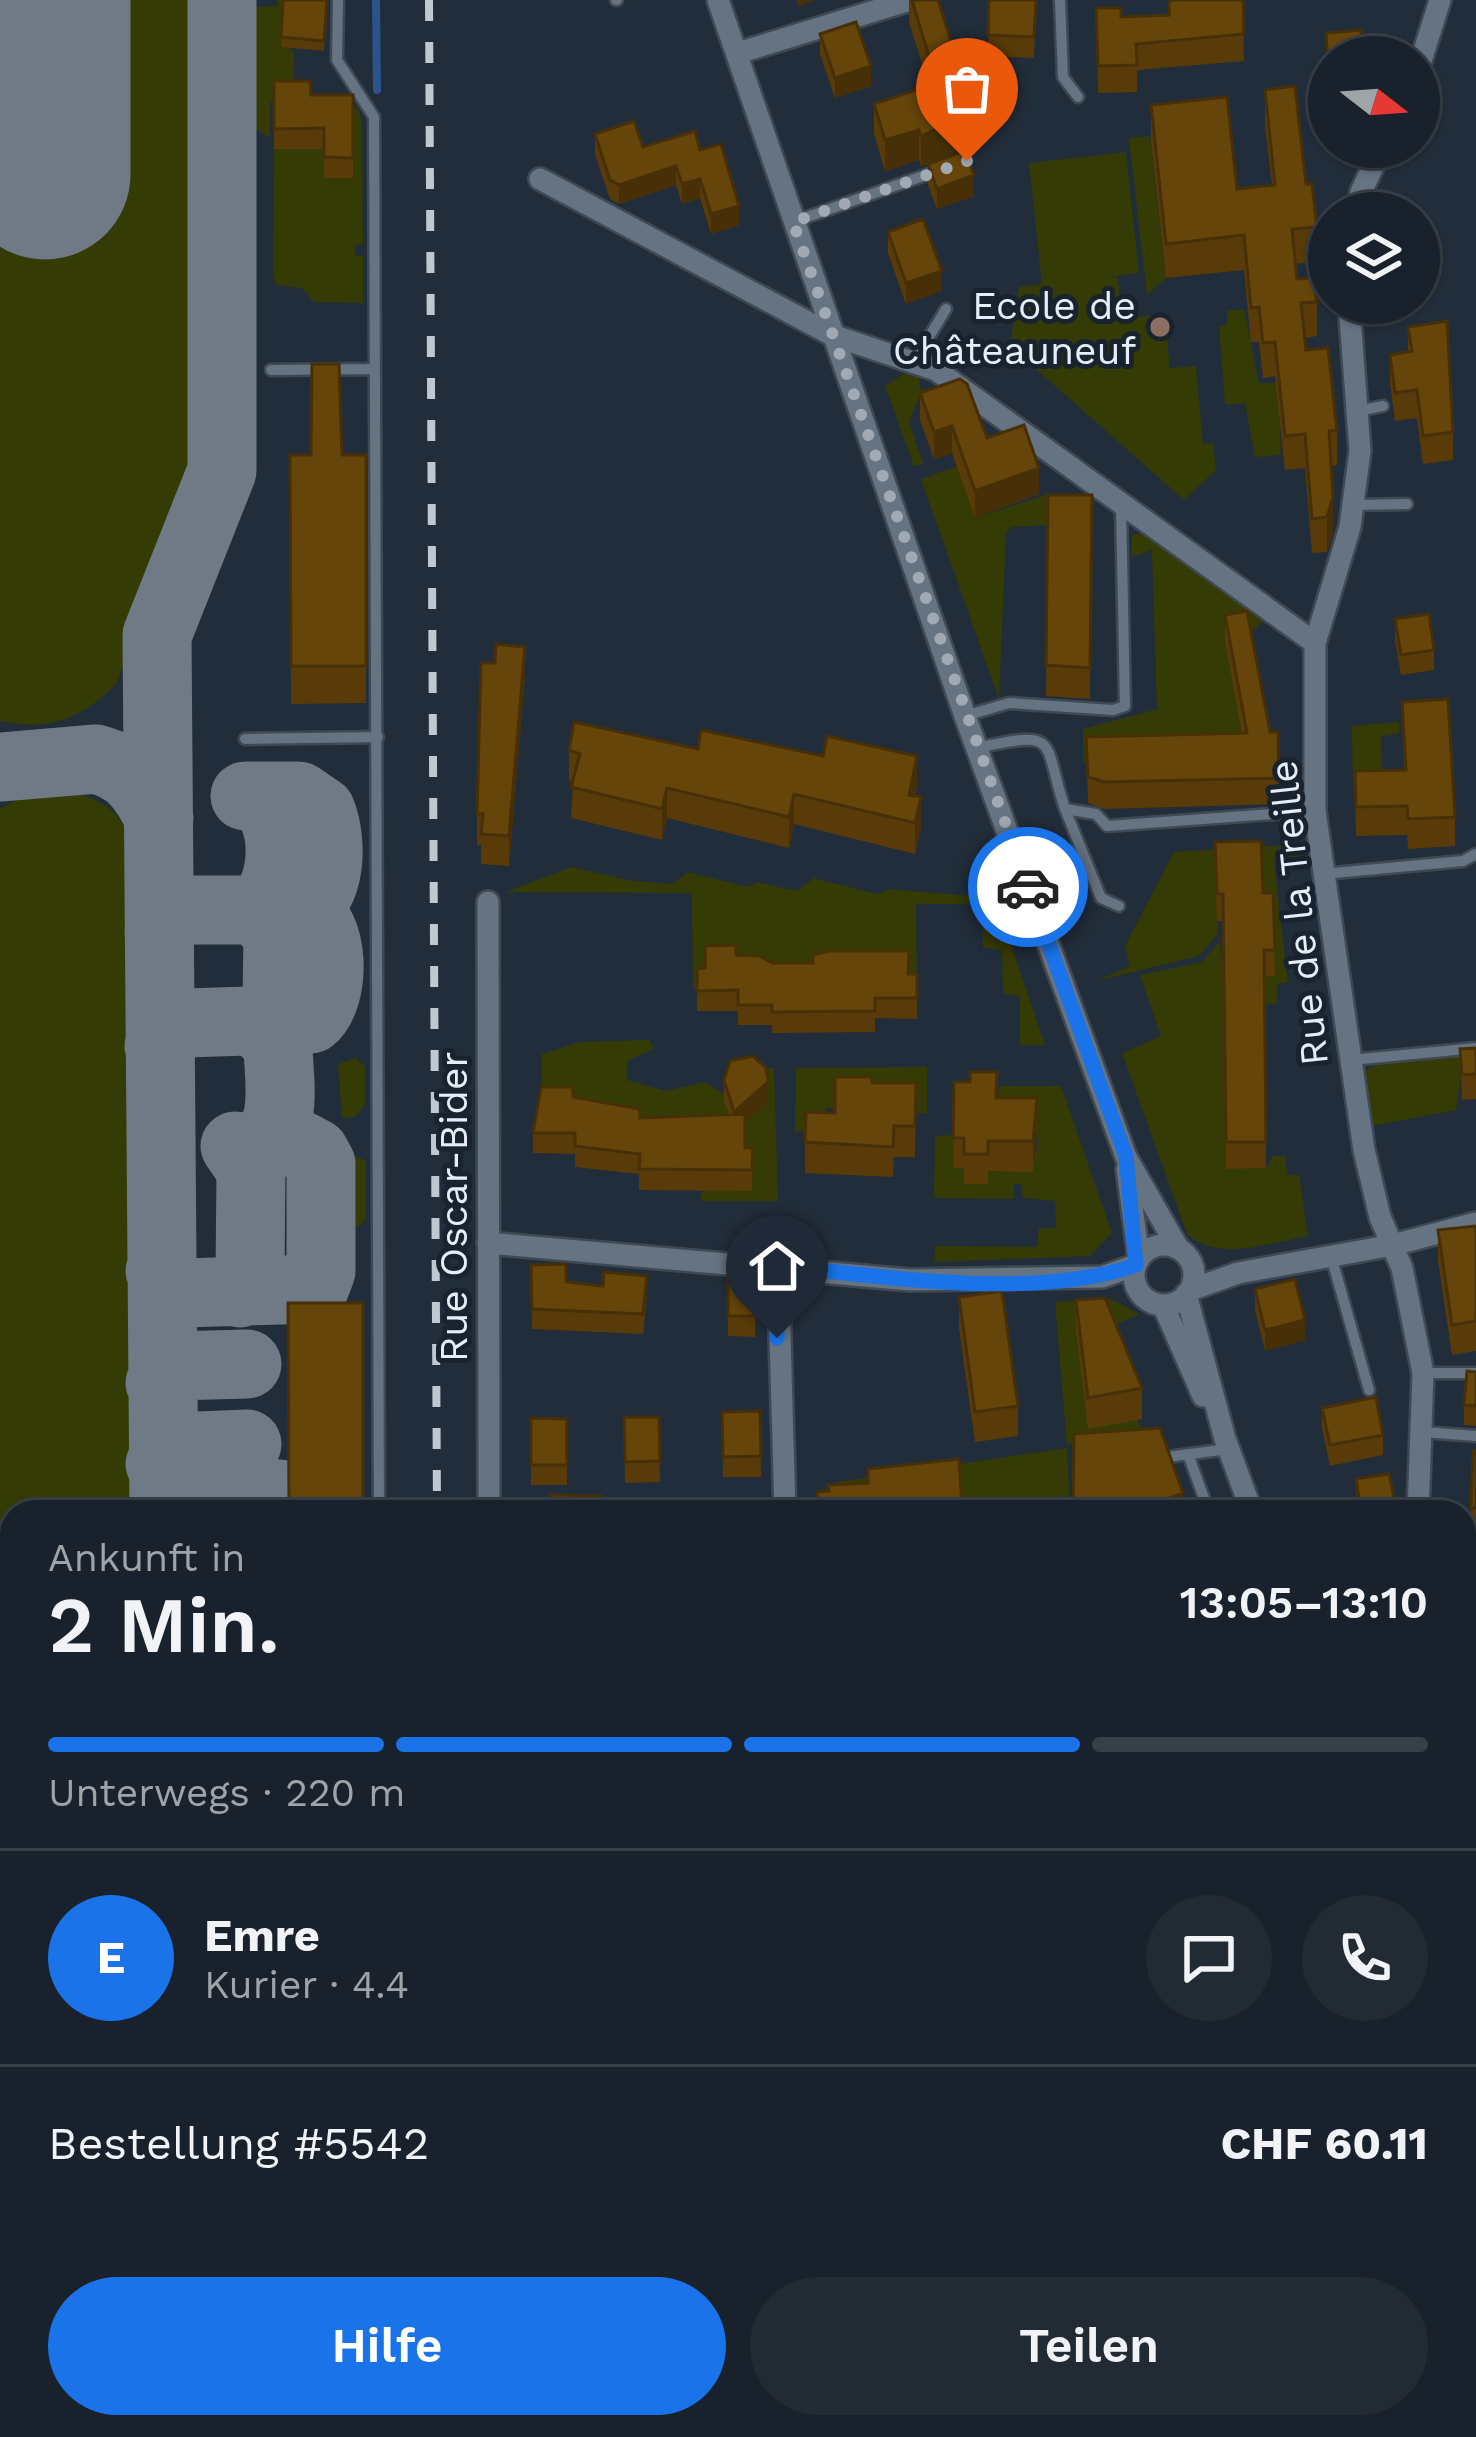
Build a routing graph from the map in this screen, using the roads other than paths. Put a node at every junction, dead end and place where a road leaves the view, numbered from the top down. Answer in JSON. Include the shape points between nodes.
{"nodes":[{"id":1,"x":338,"y":0,"type":"edge"},
{"id":2,"x":718,"y":0,"type":"edge"},
{"id":3,"x":910,"y":0,"type":"edge"},
{"id":4,"x":1060,"y":0,"type":"edge"},
{"id":5,"x":1440,"y":0,"type":"edge"},
{"id":6,"x":1429,"y":36,"type":"edge"},
{"id":7,"x":738,"y":53,"type":"junction"},
{"id":8,"x":1078,"y":97,"type":"dead end"},
{"id":9,"x":948,"y":168,"type":"edge"},
{"id":10,"x":540,"y":179,"type":"dead end"},
{"id":11,"x":793,"y":222,"type":"junction"},
{"id":12,"x":946,"y":309,"type":"dead end"},
{"id":13,"x":1351,"y":324,"type":"edge"},
{"id":14,"x":832,"y":335,"type":"junction"},
{"id":15,"x":915,"y":360,"type":"junction"},
{"id":16,"x":375,"y":369,"type":"junction"},
{"id":17,"x":272,"y":370,"type":"dead end"},
{"id":18,"x":1383,"y":406,"type":"dead end"},
{"id":19,"x":1357,"y":411,"type":"junction"},
{"id":20,"x":1121,"y":504,"type":"junction"},
{"id":21,"x":1407,"y":504,"type":"dead end"},
{"id":22,"x":1352,"y":505,"type":"junction"},
{"id":23,"x":1315,"y":643,"type":"junction"},
{"id":24,"x":965,"y":716,"type":"junction"},
{"id":25,"x":379,"y":737,"type":"junction"},
{"id":26,"x":244,"y":739,"type":"dead end"},
{"id":27,"x":976,"y":748,"type":"junction"},
{"id":28,"x":1065,"y":809,"type":"junction"},
{"id":29,"x":1315,"y":811,"type":"junction"},
{"id":30,"x":1476,"y":854,"type":"edge"},
{"id":31,"x":1323,"y":874,"type":"junction"},
{"id":32,"x":488,"y":902,"type":"dead end"},
{"id":33,"x":1119,"y":906,"type":"dead end"},
{"id":34,"x":1476,"y":1048,"type":"edge"},
{"id":35,"x":1348,"y":1060,"type":"junction"},
{"id":36,"x":1126,"y":1156,"type":"junction"},
{"id":37,"x":1476,"y":1223,"type":"edge"},
{"id":38,"x":488,"y":1243,"type":"junction"},
{"id":39,"x":1393,"y":1245,"type":"junction"},
{"id":40,"x":1184,"y":1253,"type":"junction"},
{"id":41,"x":1331,"y":1256,"type":"junction"},
{"id":42,"x":1137,"y":1262,"type":"junction"},
{"id":43,"x":778,"y":1266,"type":"junction"},
{"id":44,"x":1238,"y":1273,"type":"junction"},
{"id":45,"x":1102,"y":1277,"type":"junction"},
{"id":46,"x":1139,"y":1292,"type":"junction"},
{"id":47,"x":1188,"y":1292,"type":"junction"},
{"id":48,"x":1163,"y":1305,"type":"junction"},
{"id":49,"x":1423,"y":1372,"type":"junction"},
{"id":50,"x":1476,"y":1373,"type":"edge"},
{"id":51,"x":1370,"y":1390,"type":"dead end"},
{"id":52,"x":1423,"y":1432,"type":"junction"},
{"id":53,"x":1476,"y":1436,"type":"edge"},
{"id":54,"x":1226,"y":1444,"type":"junction"},
{"id":55,"x":1188,"y":1454,"type":"junction"},
{"id":56,"x":1145,"y":1460,"type":"edge"},
{"id":57,"x":379,"y":1500,"type":"edge"},
{"id":58,"x":489,"y":1500,"type":"edge"},
{"id":59,"x":785,"y":1500,"type":"edge"},
{"id":60,"x":1205,"y":1500,"type":"edge"},
{"id":61,"x":1247,"y":1500,"type":"edge"},
{"id":62,"x":1419,"y":1500,"type":"edge"}],
"edges":[{"from":1,"to":16,"type":"lane","via":[[337,61],[374,117]]},
{"from":2,"to":7,"type":"street"},
{"from":3,"to":7,"type":"street"},
{"from":4,"to":8,"type":"lane","via":[[1063,77]]},
{"from":5,"to":6,"type":"street"},
{"from":7,"to":11,"type":"street"},
{"from":9,"to":11,"type":"lane"},
{"from":10,"to":14,"type":"street"},
{"from":11,"to":14,"type":"street"},
{"from":12,"to":15,"type":"lane"},
{"from":13,"to":19,"type":"street","name":"Rue de la Treille"},
{"from":14,"to":15,"type":"street"},
{"from":14,"to":24,"type":"street"},
{"from":15,"to":20,"type":"street"},
{"from":16,"to":17,"type":"lane"},
{"from":16,"to":25,"type":"lane"},
{"from":18,"to":19,"type":"lane"},
{"from":19,"to":22,"type":"street","name":"Rue de la Treille"},
{"from":20,"to":23,"type":"street"},
{"from":20,"to":24,"type":"lane","via":[[1125,706],[1009,703]]},
{"from":21,"to":22,"type":"lane"},
{"from":22,"to":23,"type":"street","name":"Rue de la Treille"},
{"from":23,"to":29,"type":"street","name":"Rue de la Treille"},
{"from":24,"to":27,"type":"street"},
{"from":25,"to":26,"type":"lane"},
{"from":25,"to":57,"type":"lane"},
{"from":27,"to":28,"type":"lane","via":[[1043,742],[1054,754]]},
{"from":27,"to":36,"type":"street"},
{"from":28,"to":29,"type":"lane","via":[[1096,814],[1107,826]]},
{"from":28,"to":33,"type":"lane","via":[[1101,898]]},
{"from":29,"to":31,"type":"street","name":"Rue de la Treille"},
{"from":30,"to":31,"type":"lane"},
{"from":31,"to":35,"type":"street","name":"Rue de la Treille"},
{"from":32,"to":38,"type":"street","name":"Rue Oscar-Bider"},
{"from":34,"to":35,"type":"lane"},
{"from":35,"to":39,"type":"street","name":"Rue de la Treille","via":[[1380,1217]]},
{"from":36,"to":40,"type":"street"},
{"from":36,"to":42,"type":"street"},
{"from":37,"to":39,"type":"street"},
{"from":38,"to":43,"type":"street"},
{"from":38,"to":58,"type":"street","name":"Rue Oscar-Bider"},
{"from":39,"to":41,"type":"street"},
{"from":39,"to":49,"type":"street","name":"Rue de la Treille"},
{"from":40,"to":42,"type":"street","via":[[1155,1246]]},
{"from":40,"to":44,"type":"street"},
{"from":40,"to":47,"type":"street","via":[[1194,1278]]},
{"from":41,"to":44,"type":"street"},
{"from":41,"to":51,"type":"lane"},
{"from":42,"to":45,"type":"street"},
{"from":42,"to":46,"type":"street"},
{"from":43,"to":45,"type":"street","via":[[910,1280]]},
{"from":43,"to":59,"type":"street"},
{"from":44,"to":47,"type":"street"},
{"from":45,"to":46,"type":"street"},
{"from":46,"to":48,"type":"street"},
{"from":47,"to":48,"type":"street"},
{"from":47,"to":54,"type":"street"},
{"from":48,"to":54,"type":"street"},
{"from":49,"to":50,"type":"lane"},
{"from":49,"to":52,"type":"street","name":"Rue de la Treille"},
{"from":52,"to":53,"type":"lane"},
{"from":52,"to":62,"type":"street","name":"Rue de la Treille"},
{"from":54,"to":55,"type":"lane"},
{"from":54,"to":61,"type":"street"},
{"from":55,"to":56,"type":"lane"},
{"from":55,"to":60,"type":"lane"}]}
